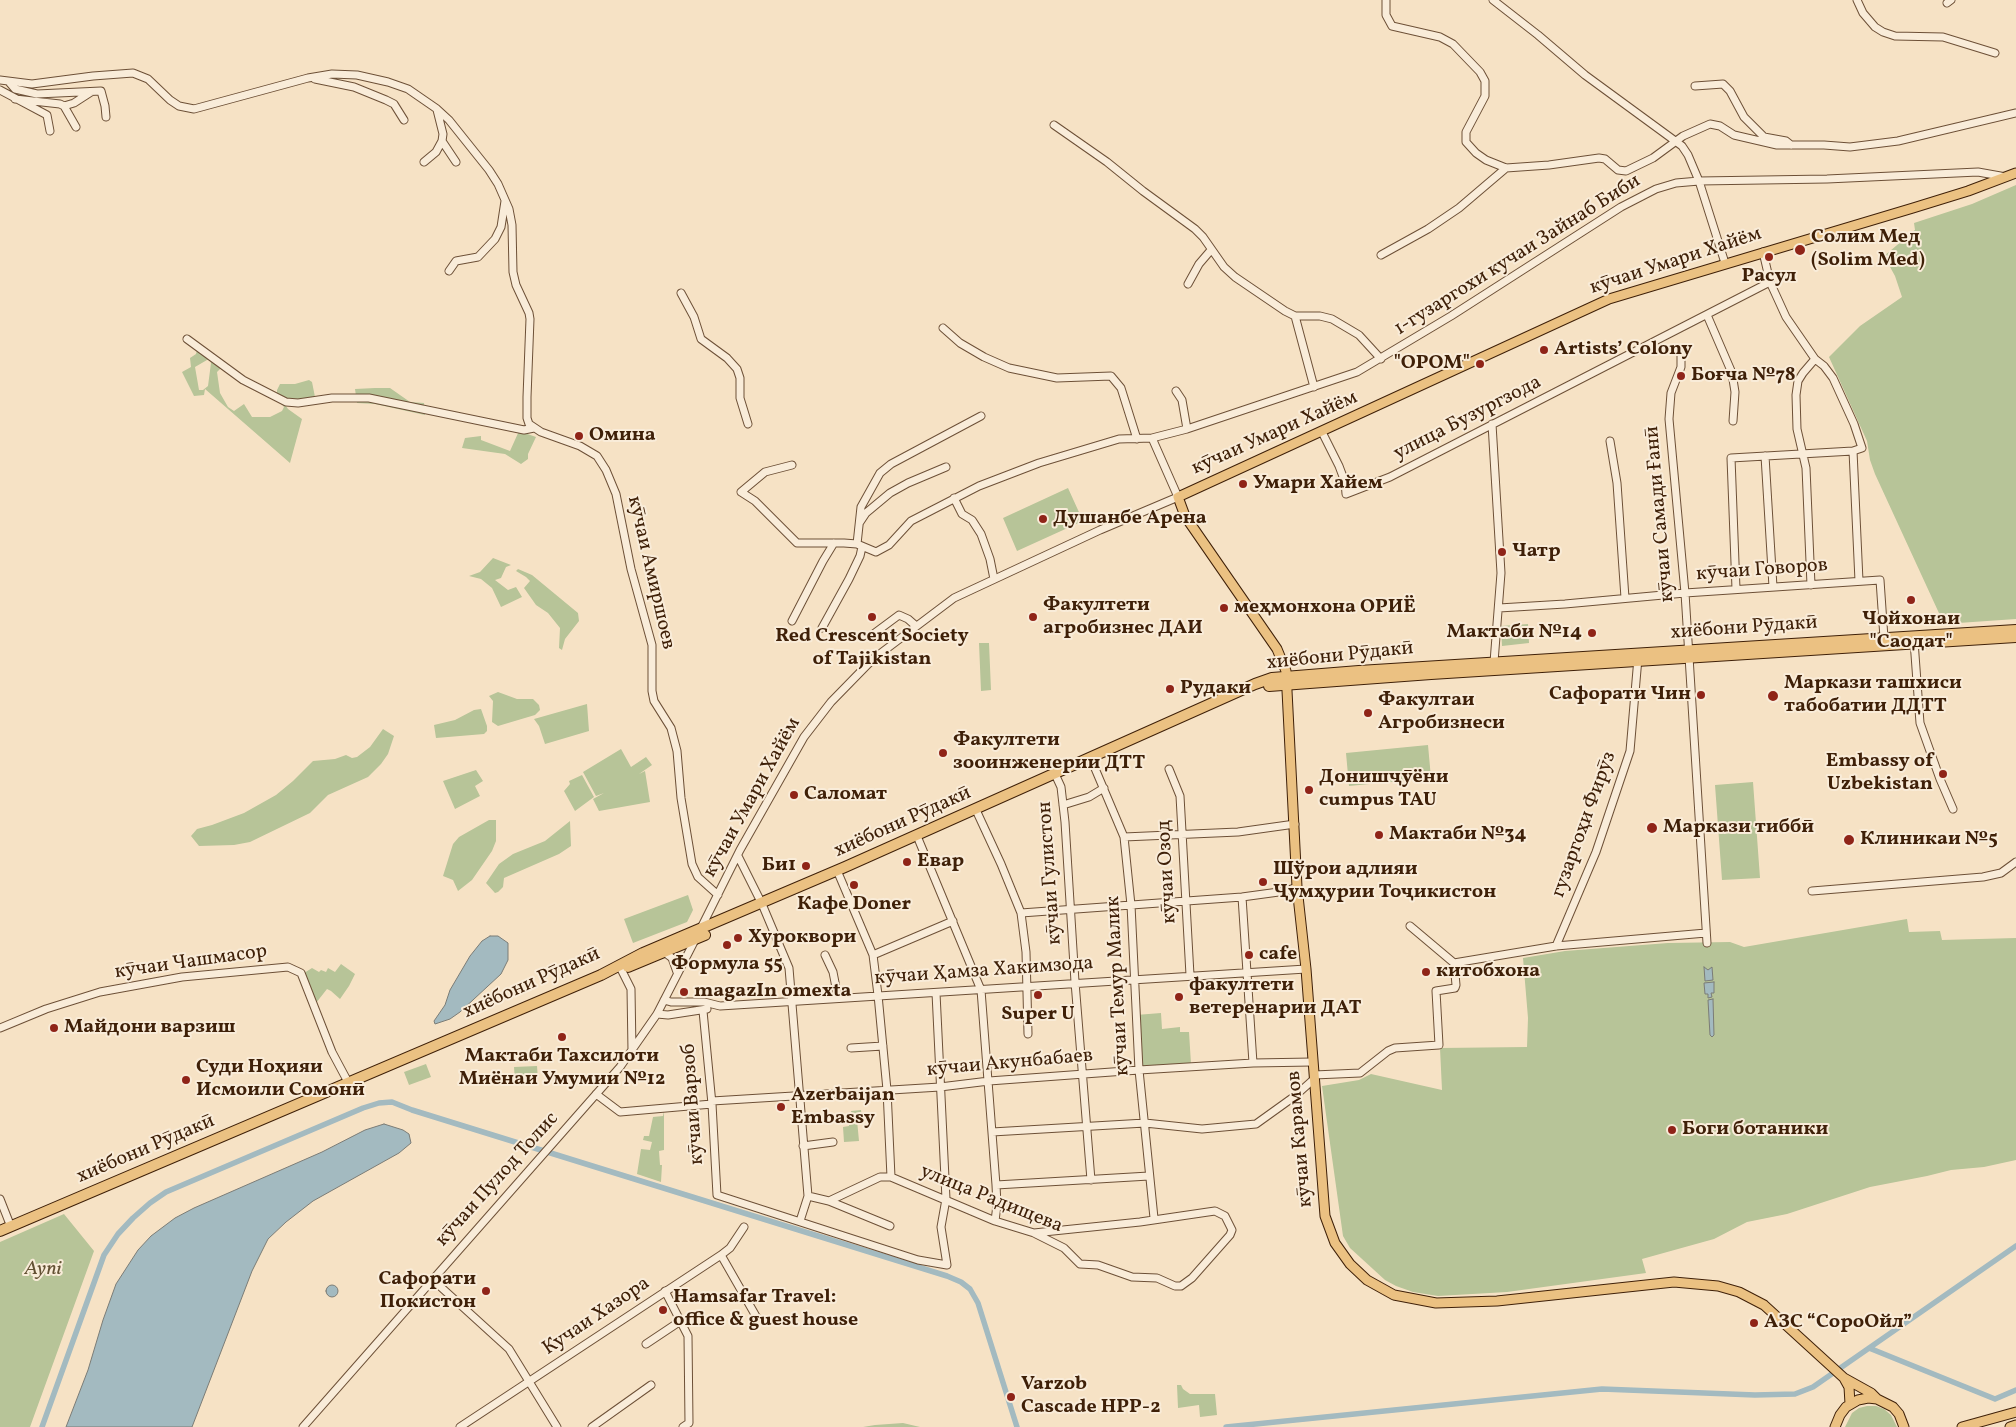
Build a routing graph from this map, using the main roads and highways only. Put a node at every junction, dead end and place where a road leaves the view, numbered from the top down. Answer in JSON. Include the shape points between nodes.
{"nodes":[{"id":1,"x":2016,"y":173,"type":"edge"},
{"id":2,"x":1178,"y":497,"type":"joint"},
{"id":3,"x":2016,"y":630,"type":"edge"},
{"id":4,"x":2016,"y":637,"type":"edge"},
{"id":5,"x":1914,"y":640,"type":"junction"},
{"id":6,"x":1794,"y":647,"type":"junction"},
{"id":7,"x":1638,"y":657,"type":"junction"},
{"id":8,"x":1480,"y":667,"type":"junction"},
{"id":9,"x":1287,"y":680,"type":"junction"},
{"id":10,"x":890,"y":850,"type":"junction"},
{"id":11,"x":763,"y":906,"type":"junction"},
{"id":12,"x":697,"y":935,"type":"junction"},
{"id":13,"x":620,"y":967,"type":"junction"},
{"id":14,"x":0,"y":1231,"type":"edge"},
{"id":15,"x":1844,"y":1378,"type":"junction"},
{"id":16,"x":1877,"y":1399,"type":"junction"},
{"id":17,"x":1850,"y":1404,"type":"junction"},
{"id":18,"x":2016,"y":1412,"type":"edge"},
{"id":19,"x":1836,"y":1424,"type":"edge"},
{"id":20,"x":2016,"y":1425,"type":"edge"},
{"id":21,"x":1827,"y":1427,"type":"edge"},
{"id":22,"x":1904,"y":1427,"type":"edge"},
{"id":23,"x":1962,"y":1427,"type":"edge"},
{"id":24,"x":2010,"y":1427,"type":"edge"}],
"edges":[{"from":1,"to":2,"type":"main road","name":"кӯчаи Умари Хайём","via":[[1913,208],[1609,299]]},
{"from":2,"to":9,"type":"main road","name":"кӯчаи Карамов","via":[[1185,516],[1277,649]]},
{"from":3,"to":5,"type":"highway","name":"хиёбони Рӯдакӣ"},
{"from":4,"to":5,"type":"highway"},
{"from":5,"to":6,"type":"highway"},
{"from":5,"to":6,"type":"highway","name":"хиёбони Рӯдакӣ","via":[[1884,638]]},
{"from":6,"to":7,"type":"highway"},
{"from":7,"to":8,"type":"highway"},
{"from":7,"to":8,"type":"highway","via":[[1494,662]]},
{"from":8,"to":9,"type":"highway"},
{"from":9,"to":10,"type":"highway","via":[[1056,776]]},
{"from":9,"to":15,"type":"main road","name":"кӯчаи Карамов","via":[[1297,887],[1325,1216],[1335,1243],[1350,1264],[1394,1296],[1436,1303],[1497,1301],[1674,1282],[1718,1286],[1764,1305]]},
{"from":10,"to":11,"type":"highway","name":"хиёбони Рӯдакӣ"},
{"from":10,"to":11,"type":"highway"},
{"from":11,"to":12,"type":"highway","name":"хиёбони Рӯдакӣ"},
{"from":12,"to":13,"type":"highway","name":"хиёбони Рӯдакӣ"},
{"from":12,"to":13,"type":"highway","via":[[664,952]]},
{"from":13,"to":14,"type":"highway","name":"хиёбони Рӯдакӣ"},
{"from":15,"to":16,"type":"main road","name":"кӯчаи Карамов"},
{"from":15,"to":17,"type":"main road","via":[[1849,1387]]},
{"from":16,"to":17,"type":"main road"},
{"from":16,"to":22,"type":"main road","name":"кӯчаи Карамов","via":[[1893,1407]]},
{"from":17,"to":19,"type":"main road"},
{"from":18,"to":23,"type":"main road"},
{"from":19,"to":21,"type":"main road"},
{"from":20,"to":24,"type":"main road"}]}
